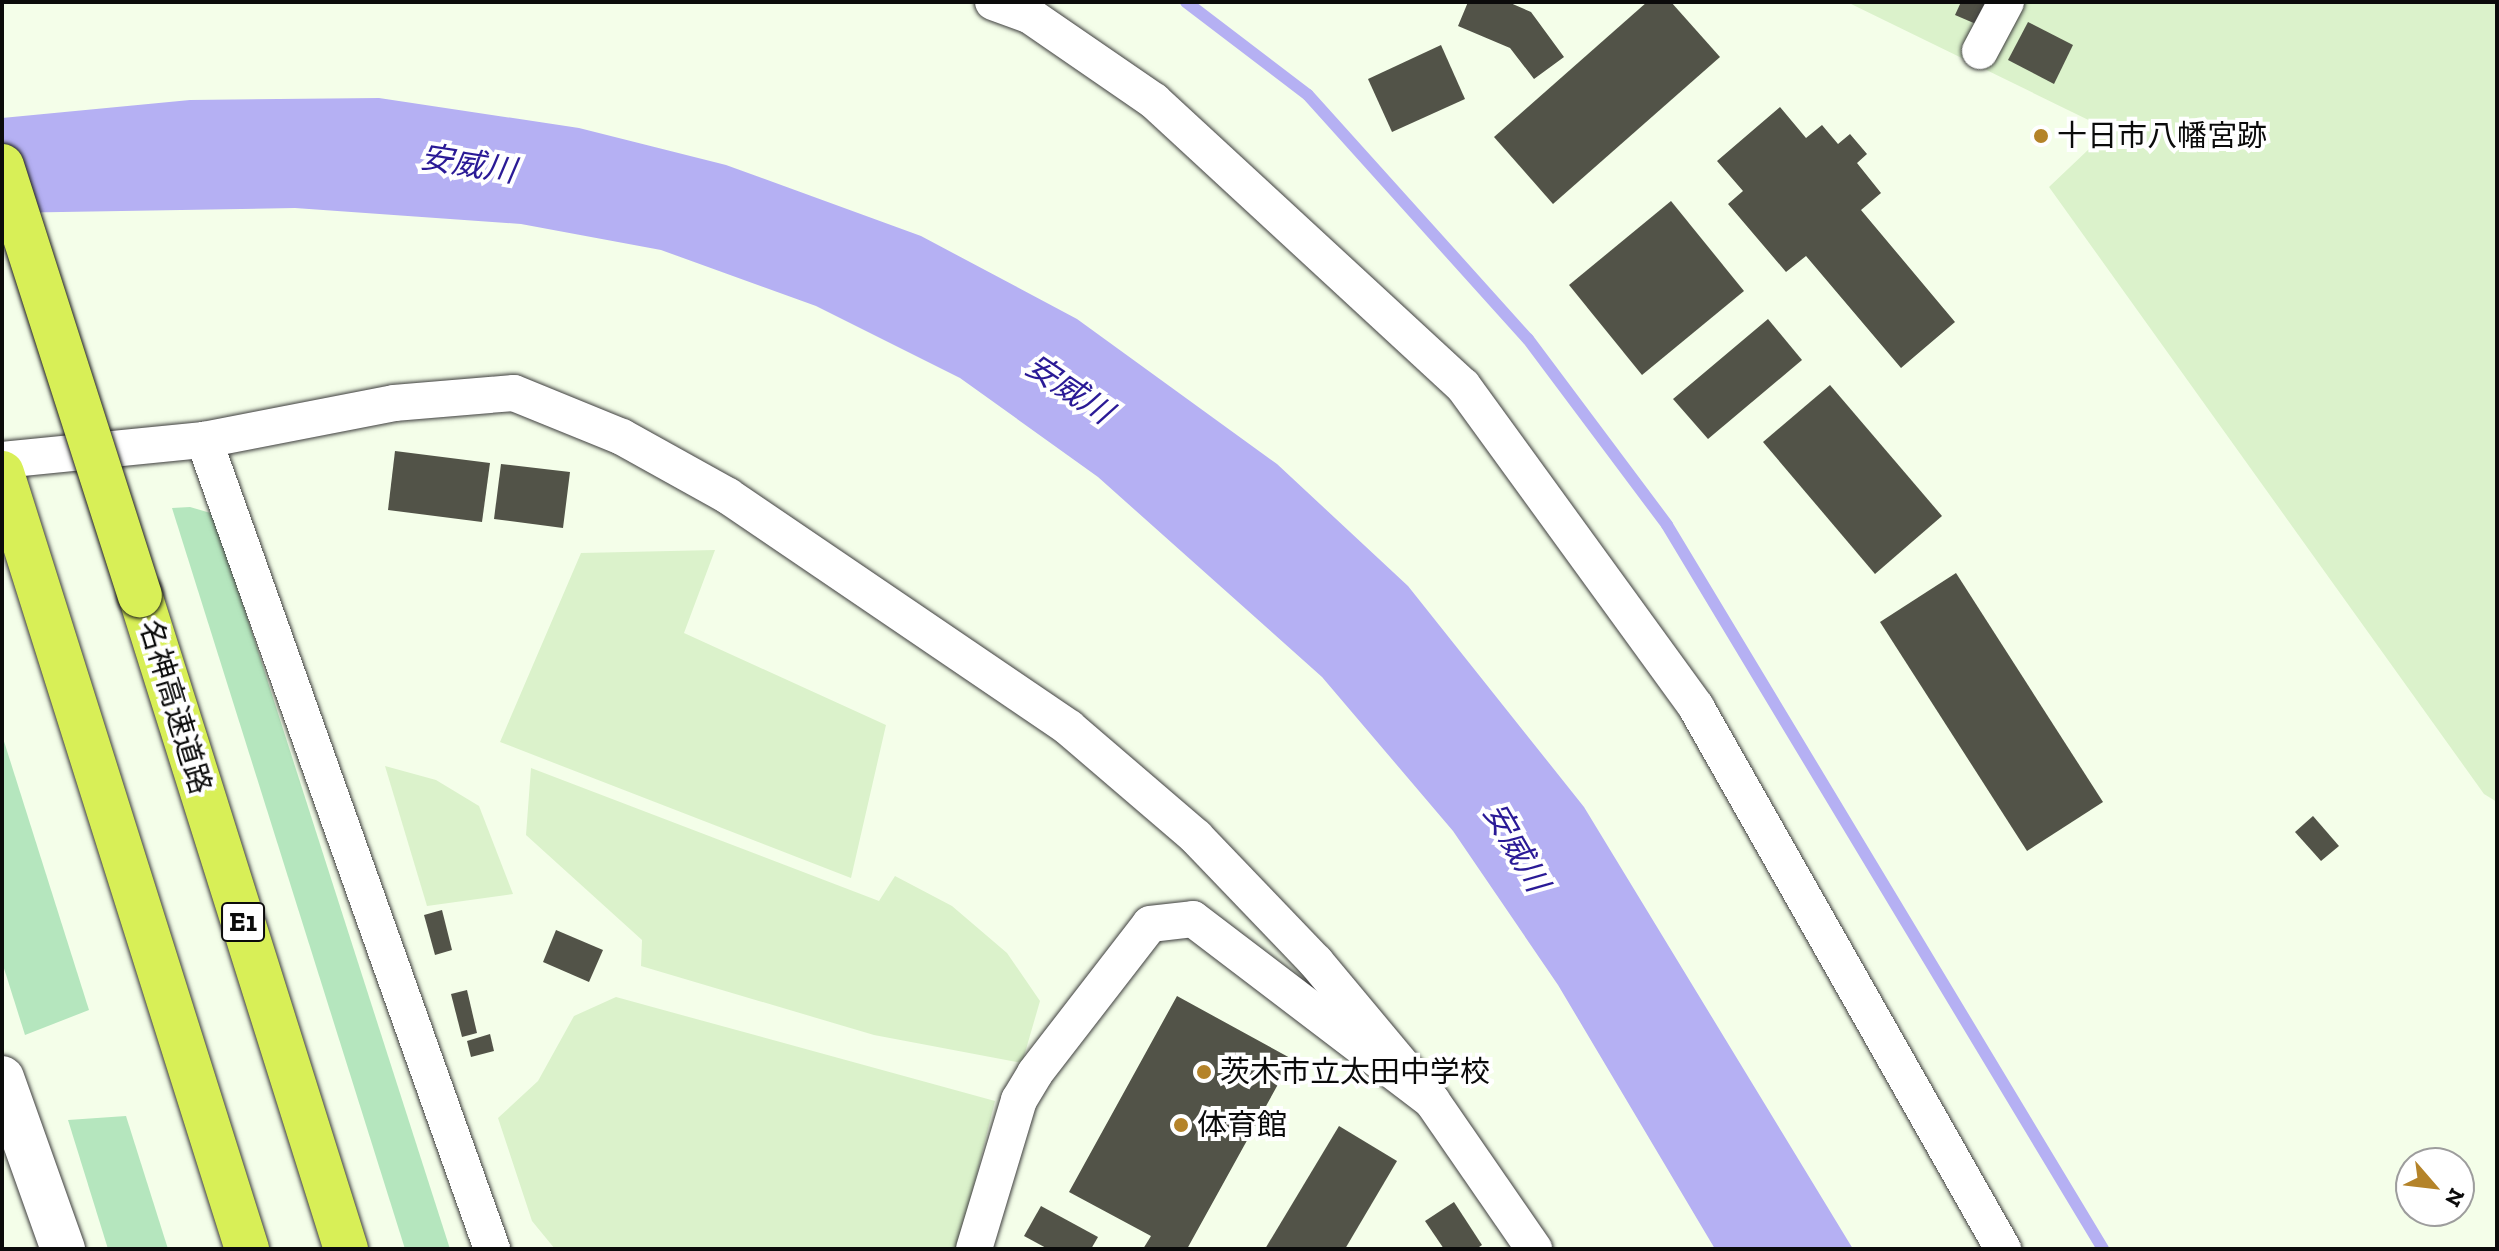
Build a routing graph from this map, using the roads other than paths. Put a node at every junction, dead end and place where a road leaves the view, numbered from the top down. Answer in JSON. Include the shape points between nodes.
{"nodes":[{"id":1,"x":993,"y":2,"type":"edge"},
{"id":2,"x":2006,"y":2,"type":"edge"},
{"id":3,"x":1980,"y":51,"type":"dead end"},
{"id":4,"x":2,"y":166,"type":"edge"},
{"id":5,"x":204,"y":440,"type":"junction"},
{"id":6,"x":2,"y":460,"type":"edge"},
{"id":7,"x":2,"y":473,"type":"edge"},
{"id":8,"x":2,"y":1078,"type":"edge"},
{"id":9,"x":1432,"y":1101,"type":"junction"},
{"id":10,"x":63,"y":1249,"type":"edge"},
{"id":11,"x":247,"y":1249,"type":"edge"},
{"id":12,"x":346,"y":1249,"type":"edge"},
{"id":13,"x":492,"y":1249,"type":"edge"},
{"id":14,"x":974,"y":1249,"type":"edge"},
{"id":15,"x":1534,"y":1249,"type":"edge"},
{"id":16,"x":2003,"y":1249,"type":"edge"}],
"edges":[{"from":1,"to":16,"type":"street","via":[[1029,15],[1154,101],[1463,386],[1696,707]]},
{"from":2,"to":3,"type":"street"},
{"from":4,"to":12,"type":"highway","name":"名神高速道路","number":"E1","bridge":true},
{"from":5,"to":6,"type":"street"},
{"from":5,"to":9,"type":"street","via":[[394,403],[514,393],[635,445],[728,496],[1069,728],[1140,786],[1316,962]]},
{"from":5,"to":13,"type":"street"},
{"from":7,"to":11,"type":"highway"},
{"from":8,"to":10,"type":"street"},
{"from":9,"to":14,"type":"street","via":[[1193,919],[1150,924],[1019,1100]]},
{"from":9,"to":15,"type":"street"}]}
